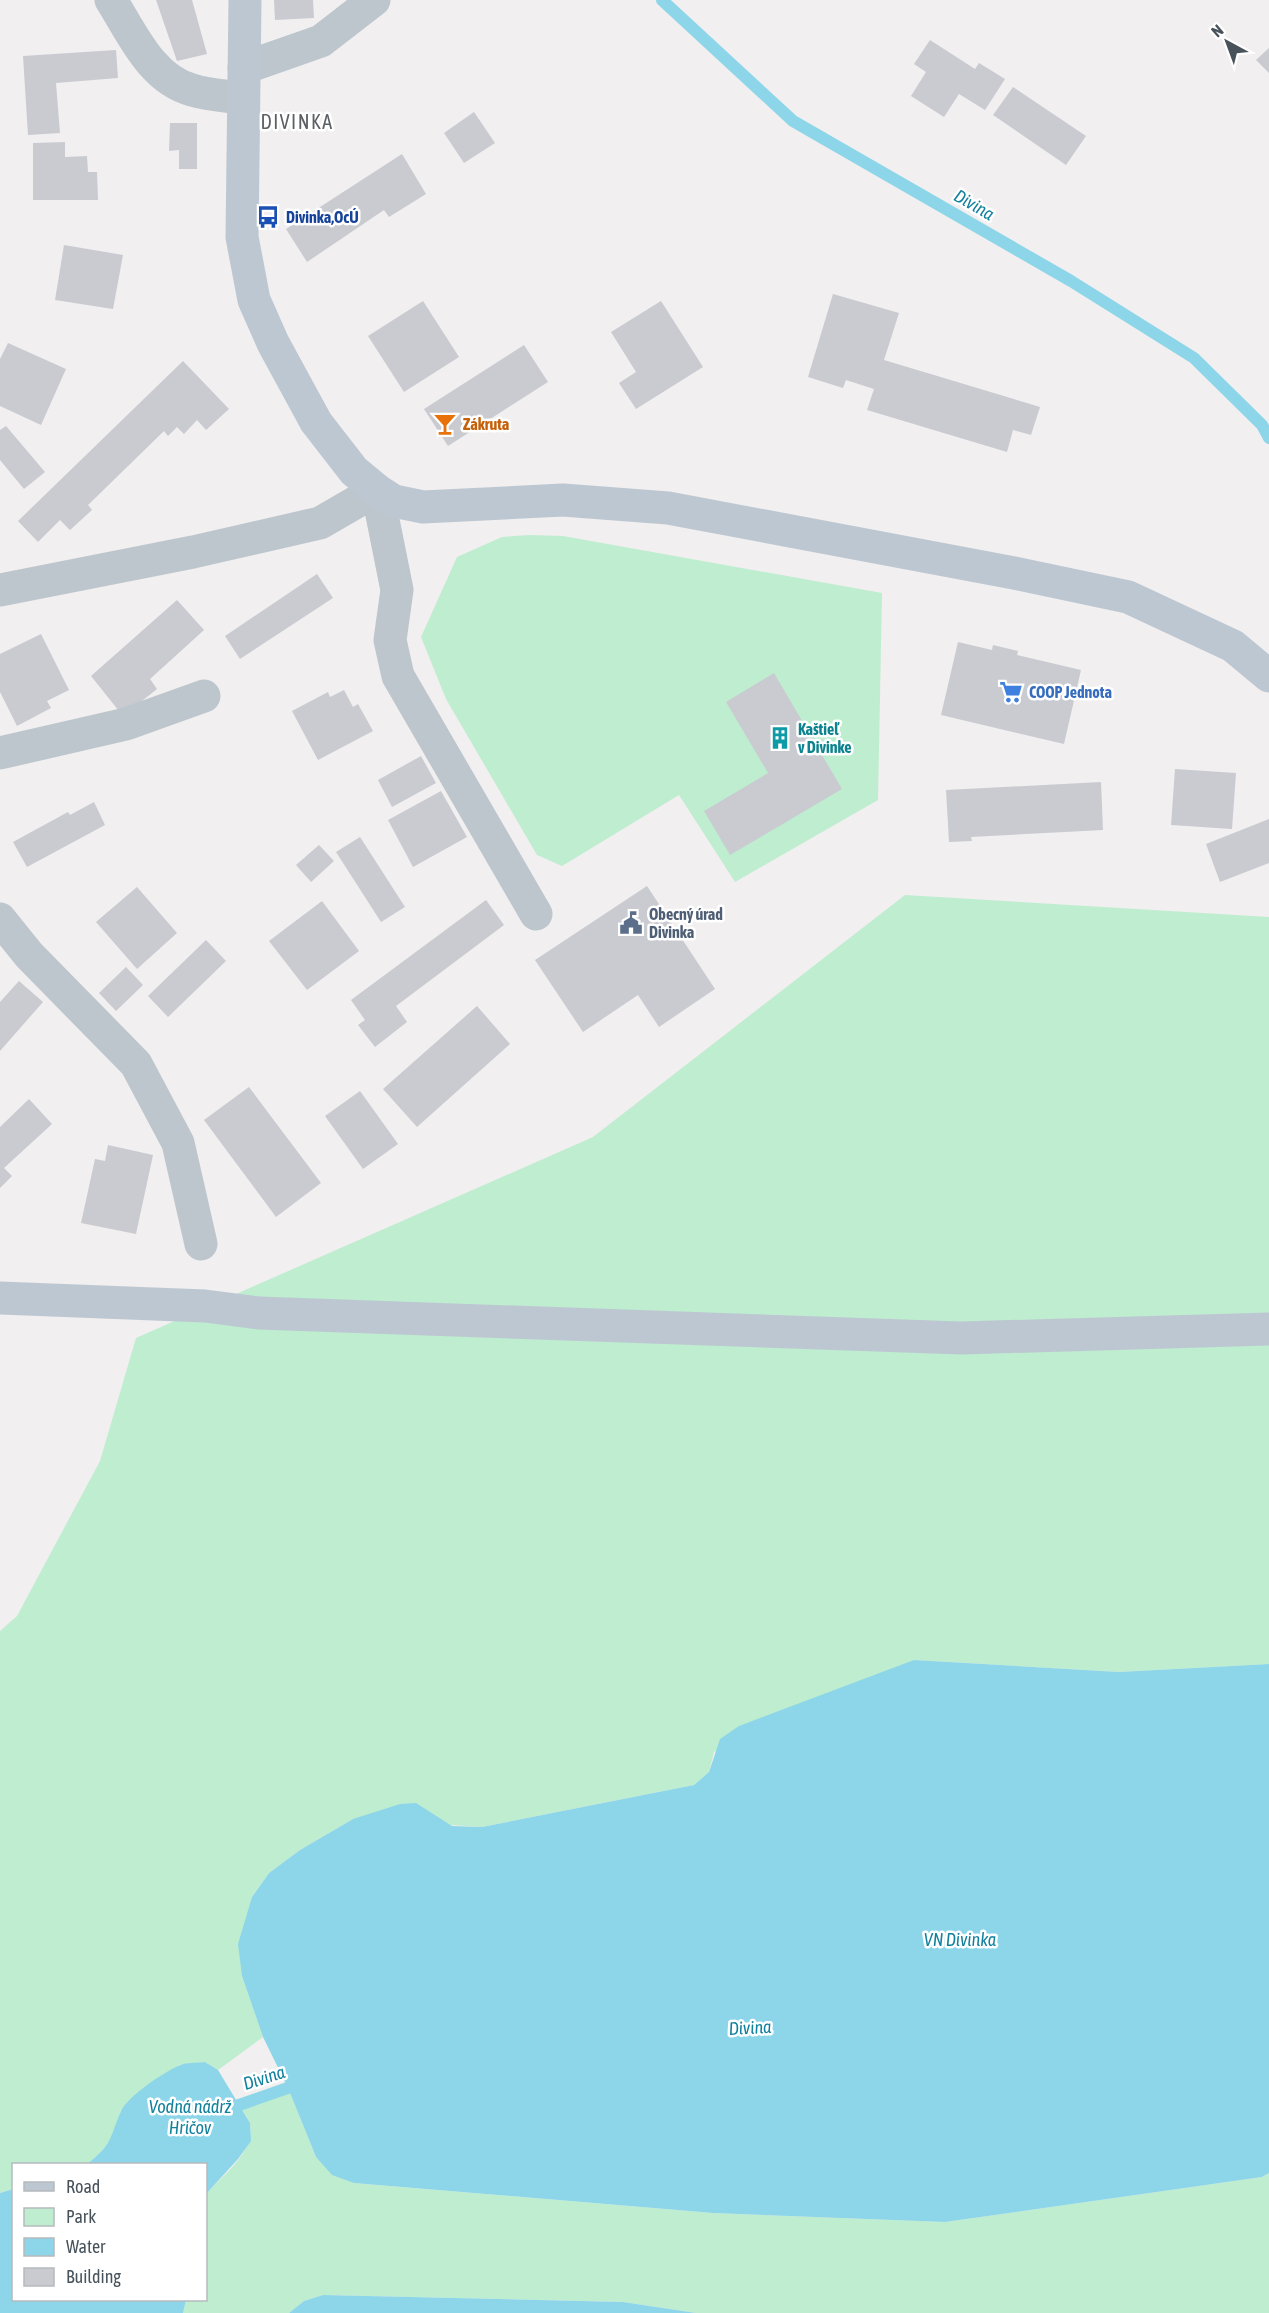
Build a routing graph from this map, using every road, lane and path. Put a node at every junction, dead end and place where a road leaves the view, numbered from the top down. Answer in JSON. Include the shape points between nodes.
{"nodes":[{"id":1,"x":111,"y":0,"type":"edge"},
{"id":2,"x":245,"y":0,"type":"edge"},
{"id":3,"x":374,"y":0,"type":"edge"},
{"id":4,"x":243,"y":83,"type":"junction"},
{"id":5,"x":377,"y":489,"type":"junction"},
{"id":6,"x":0,"y":590,"type":"edge"},
{"id":7,"x":1269,"y":675,"type":"edge"},
{"id":8,"x":204,"y":696,"type":"dead end"},
{"id":9,"x":0,"y":753,"type":"edge"},
{"id":10,"x":536,"y":914,"type":"dead end"},
{"id":11,"x":0,"y":919,"type":"edge"},
{"id":12,"x":201,"y":1244,"type":"dead end"},
{"id":13,"x":0,"y":1298,"type":"edge"},
{"id":14,"x":1269,"y":1329,"type":"edge"}],
"edges":[{"from":1,"to":4,"type":"street","via":[[158,71],[177,84],[193,91]]},
{"from":2,"to":4,"type":"street"},
{"from":3,"to":4,"type":"street","via":[[321,41]]},
{"from":4,"to":5,"type":"street","via":[[242,237],[254,300],[316,422],[354,471]]},
{"from":5,"to":6,"type":"street","via":[[320,523]]},
{"from":5,"to":7,"type":"street","via":[[394,501],[423,507],[562,500],[668,508],[1025,575],[1128,597],[1233,646]]},
{"from":5,"to":10,"type":"street","via":[[397,590],[390,640],[398,676]]},
{"from":8,"to":9,"type":"street","via":[[126,724]]},
{"from":11,"to":12,"type":"street","via":[[28,955],[136,1064],[178,1143]]},
{"from":13,"to":14,"type":"street","via":[[205,1306],[259,1314],[961,1338]]}]}
